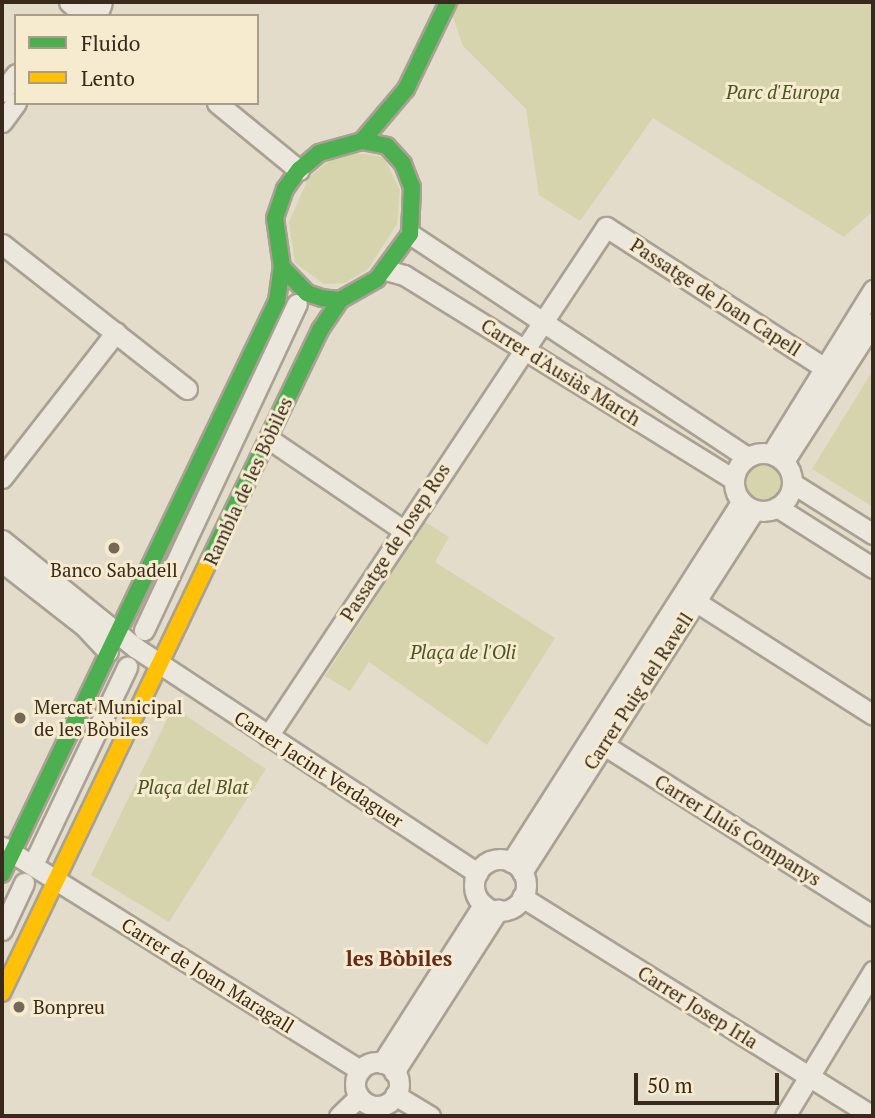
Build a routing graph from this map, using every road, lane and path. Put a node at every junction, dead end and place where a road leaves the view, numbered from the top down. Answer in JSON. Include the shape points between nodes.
{"nodes":[{"id":1,"x":448,"y":2,"type":"edge"},
{"id":2,"x":14,"y":77,"type":"edge"},
{"id":3,"x":407,"y":89,"type":"junction"},
{"id":4,"x":2,"y":92,"type":"edge"},
{"id":5,"x":15,"y":105,"type":"edge"},
{"id":6,"x":219,"y":105,"type":"edge"},
{"id":7,"x":2,"y":122,"type":"edge"},
{"id":8,"x":362,"y":141,"type":"junction"},
{"id":9,"x":397,"y":155,"type":"junction"},
{"id":10,"x":299,"y":170,"type":"junction"},
{"id":11,"x":606,"y":227,"type":"joint"},
{"id":12,"x":410,"y":234,"type":"junction"},
{"id":13,"x":2,"y":244,"type":"edge"},
{"id":14,"x":282,"y":267,"type":"junction"},
{"id":15,"x":386,"y":270,"type":"junction"},
{"id":16,"x":873,"y":290,"type":"edge"},
{"id":17,"x":340,"y":300,"type":"junction"},
{"id":18,"x":297,"y":304,"type":"dead end"},
{"id":19,"x":541,"y":323,"type":"junction"},
{"id":20,"x":873,"y":323,"type":"edge"},
{"id":21,"x":116,"y":332,"type":"junction"},
{"id":22,"x":523,"y":348,"type":"junction"},
{"id":23,"x":825,"y":368,"type":"junction"},
{"id":24,"x":187,"y":389,"type":"dead end"},
{"id":25,"x":269,"y":439,"type":"junction"},
{"id":26,"x":747,"y":457,"type":"junction"},
{"id":27,"x":778,"y":457,"type":"junction"},
{"id":28,"x":2,"y":478,"type":"edge"},
{"id":29,"x":733,"y":479,"type":"junction"},
{"id":30,"x":792,"y":483,"type":"junction"},
{"id":31,"x":747,"y":506,"type":"junction"},
{"id":32,"x":777,"y":507,"type":"junction"},
{"id":33,"x":403,"y":530,"type":"junction"},
{"id":34,"x":873,"y":534,"type":"edge"},
{"id":35,"x":2,"y":540,"type":"edge"},
{"id":36,"x":2,"y":562,"type":"edge"},
{"id":37,"x":873,"y":568,"type":"edge"},
{"id":38,"x":695,"y":601,"type":"junction"},
{"id":39,"x":144,"y":630,"type":"dead end"},
{"id":40,"x":117,"y":632,"type":"junction"},
{"id":41,"x":107,"y":652,"type":"junction"},
{"id":42,"x":160,"y":664,"type":"junction"},
{"id":43,"x":127,"y":667,"type":"dead end"},
{"id":44,"x":873,"y":715,"type":"edge"},
{"id":45,"x":268,"y":736,"type":"junction"},
{"id":46,"x":604,"y":745,"type":"junction"},
{"id":47,"x":7,"y":850,"type":"edge"},
{"id":48,"x":36,"y":858,"type":"dead end"},
{"id":49,"x":516,"y":867,"type":"junction"},
{"id":50,"x":477,"y":873,"type":"junction"},
{"id":51,"x":2,"y":874,"type":"edge"},
{"id":52,"x":56,"y":880,"type":"junction"},
{"id":53,"x":24,"y":883,"type":"dead end"},
{"id":54,"x":522,"y":897,"type":"junction"},
{"id":55,"x":490,"y":908,"type":"junction"},
{"id":56,"x":873,"y":916,"type":"edge"},
{"id":57,"x":2,"y":930,"type":"edge"},
{"id":58,"x":873,"y":971,"type":"edge"},
{"id":59,"x":2,"y":993,"type":"edge"},
{"id":60,"x":388,"y":1068,"type":"junction"},
{"id":61,"x":360,"y":1070,"type":"junction"},
{"id":62,"x":810,"y":1077,"type":"junction"},
{"id":63,"x":396,"y":1095,"type":"junction"},
{"id":64,"x":359,"y":1097,"type":"junction"},
{"id":65,"x":372,"y":1111,"type":"edge"},
{"id":66,"x":339,"y":1116,"type":"edge"},
{"id":67,"x":429,"y":1116,"type":"edge"},
{"id":68,"x":785,"y":1116,"type":"edge"},
{"id":69,"x":873,"y":1116,"type":"edge"}],
"edges":[{"from":1,"to":3,"type":"main road"},
{"from":2,"to":4,"type":"street"},
{"from":3,"to":8,"type":"main road"},
{"from":3,"to":9,"type":"main road"},
{"from":5,"to":7,"type":"street"},
{"from":6,"to":10,"type":"street"},
{"from":8,"to":9,"type":"main road","via":[[378,142]]},
{"from":8,"to":10,"type":"main road","via":[[319,153]]},
{"from":9,"to":12,"type":"main road","via":[[412,187]]},
{"from":10,"to":14,"type":"main road","via":[[285,189],[275,218]]},
{"from":11,"to":19,"type":"street","name":"Passatge de Josep Ros"},
{"from":11,"to":23,"type":"street","name":"Passatge de Joan Capell"},
{"from":12,"to":15,"type":"main road"},
{"from":12,"to":19,"type":"street","name":"Carrer d'Ausiàs March"},
{"from":13,"to":21,"type":"street"},
{"from":14,"to":17,"type":"main road","via":[[307,293]]},
{"from":14,"to":40,"type":"main road","via":[[277,301]]},
{"from":15,"to":17,"type":"main road"},
{"from":15,"to":22,"type":"street","name":"Carrer d'Ausiàs March","via":[[404,275]]},
{"from":16,"to":23,"type":"street"},
{"from":17,"to":25,"type":"main road","name":"Rambla de les Bòbiles","via":[[320,330]]},
{"from":18,"to":39,"type":"street","name":"Rambla de les Bòbiles"},
{"from":19,"to":22,"type":"street","name":"Passatge de Josep Ros"},
{"from":19,"to":26,"type":"street","name":"Carrer d'Ausiàs March"},
{"from":20,"to":27,"type":"street"},
{"from":21,"to":24,"type":"street"},
{"from":21,"to":28,"type":"street"},
{"from":22,"to":29,"type":"street","name":"Carrer d'Ausiàs March"},
{"from":22,"to":33,"type":"street","name":"Passatge de Josep Ros"},
{"from":23,"to":27,"type":"street"},
{"from":25,"to":33,"type":"street"},
{"from":25,"to":42,"type":"main road","name":"Rambla de les Bòbiles"},
{"from":26,"to":27,"type":"street"},
{"from":26,"to":29,"type":"street"},
{"from":27,"to":30,"type":"street"},
{"from":29,"to":31,"type":"street"},
{"from":30,"to":32,"type":"street","via":[[788,498]]},
{"from":30,"to":34,"type":"street"},
{"from":31,"to":32,"type":"street"},
{"from":31,"to":38,"type":"street","name":"Carrer Puig del Ravell"},
{"from":31,"to":49,"type":"street","name":"Carrer Puig del Ravell"},
{"from":32,"to":37,"type":"street"},
{"from":33,"to":45,"type":"street","name":"Passatge de Josep Ros"},
{"from":35,"to":40,"type":"street"},
{"from":36,"to":41,"type":"street","via":[[84,626]]},
{"from":38,"to":44,"type":"street"},
{"from":38,"to":46,"type":"street","name":"Carrer Puig del Ravell"},
{"from":40,"to":41,"type":"main road"},
{"from":40,"to":42,"type":"street"},
{"from":41,"to":47,"type":"main road"},
{"from":42,"to":45,"type":"street","name":"Carrer Jacint Verdaguer"},
{"from":42,"to":52,"type":"main road","name":"Rambla de les Bòbiles"},
{"from":43,"to":48,"type":"street"},
{"from":45,"to":50,"type":"street","name":"Carrer Jacint Verdaguer"},
{"from":46,"to":49,"type":"street","name":"Carrer Puig del Ravell"},
{"from":46,"to":56,"type":"street","name":"Carrer Lluís Companys"},
{"from":47,"to":51,"type":"main road"},
{"from":47,"to":52,"type":"street"},
{"from":49,"to":50,"type":"street","via":[[489,861]]},
{"from":49,"to":54,"type":"street","via":[[526,884]]},
{"from":50,"to":55,"type":"street","via":[[474,888]]},
{"from":52,"to":59,"type":"main road","name":"Rambla de les Bòbiles"},
{"from":52,"to":61,"type":"street","name":"Carrer de Joan Maragall"},
{"from":53,"to":57,"type":"street"},
{"from":54,"to":55,"type":"street","via":[[511,908]]},
{"from":54,"to":62,"type":"street","name":"Carrer Josep Irla"},
{"from":55,"to":60,"type":"street"},
{"from":58,"to":62,"type":"street"},
{"from":60,"to":61,"type":"street","via":[[371,1063]]},
{"from":60,"to":63,"type":"street","via":[[398,1082]]},
{"from":61,"to":64,"type":"street","via":[[355,1084]]},
{"from":62,"to":68,"type":"street"},
{"from":62,"to":69,"type":"street","name":"Carrer Josep Irla"},
{"from":63,"to":65,"type":"street"},
{"from":63,"to":67,"type":"street"},
{"from":64,"to":65,"type":"street"},
{"from":64,"to":66,"type":"street"}]}
